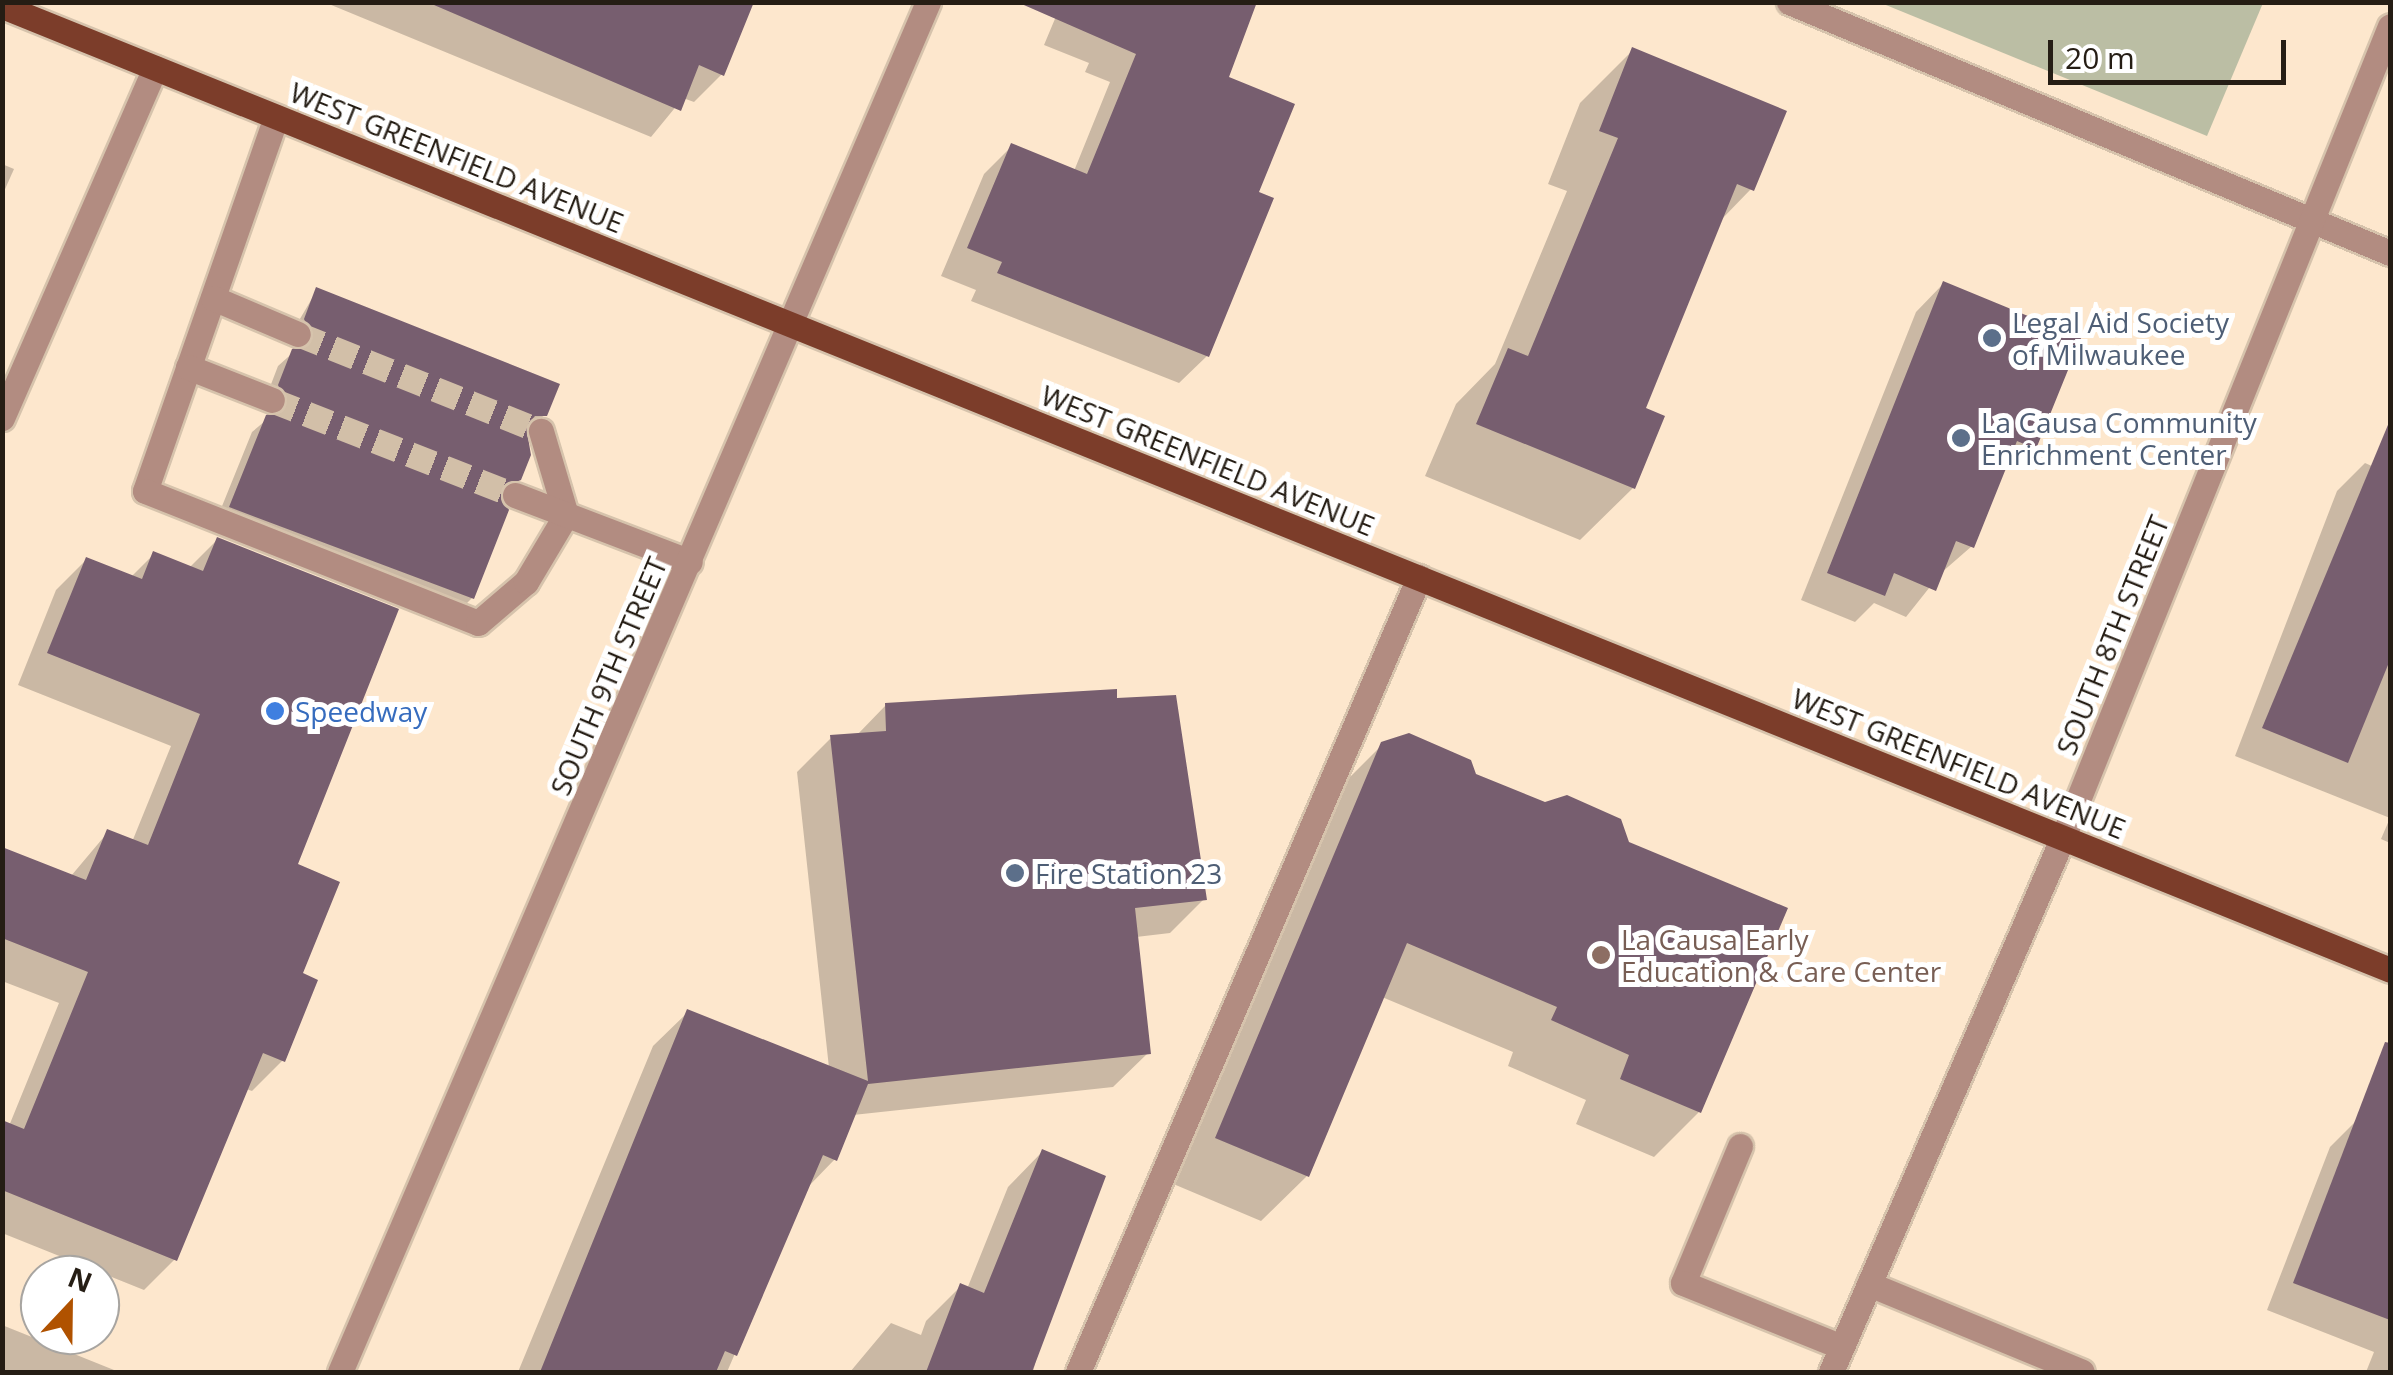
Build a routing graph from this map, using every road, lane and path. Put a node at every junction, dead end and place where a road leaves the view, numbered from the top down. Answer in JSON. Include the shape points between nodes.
{"nodes":[{"id":1,"x":928,"y":2,"type":"edge"},
{"id":2,"x":1789,"y":2,"type":"edge"},
{"id":3,"x":2,"y":6,"type":"edge"},
{"id":4,"x":2390,"y":26,"type":"edge"},
{"id":5,"x":155,"y":68,"type":"junction"},
{"id":6,"x":276,"y":117,"type":"junction"},
{"id":7,"x":2312,"y":221,"type":"junction"},
{"id":8,"x":2390,"y":252,"type":"edge"},
{"id":9,"x":214,"y":298,"type":"junction"},
{"id":10,"x":793,"y":324,"type":"junction"},
{"id":11,"x":298,"y":334,"type":"tunnel mouth"},
{"id":12,"x":188,"y":367,"type":"junction"},
{"id":13,"x":272,"y":400,"type":"tunnel mouth"},
{"id":14,"x":2,"y":418,"type":"edge"},
{"id":15,"x":541,"y":431,"type":"dead end"},
{"id":16,"x":515,"y":494,"type":"tunnel mouth"},
{"id":17,"x":566,"y":515,"type":"junction"},
{"id":18,"x":690,"y":562,"type":"junction"},
{"id":19,"x":1419,"y":578,"type":"junction"},
{"id":20,"x":2062,"y":837,"type":"junction"},
{"id":21,"x":2390,"y":970,"type":"edge"},
{"id":22,"x":1740,"y":1146,"type":"dead end"},
{"id":23,"x":1870,"y":1284,"type":"junction"},
{"id":24,"x":1842,"y":1347,"type":"junction"},
{"id":25,"x":340,"y":1372,"type":"edge"},
{"id":26,"x":1078,"y":1372,"type":"edge"},
{"id":27,"x":1831,"y":1372,"type":"edge"},
{"id":28,"x":2082,"y":1372,"type":"edge"}],
"edges":[{"from":1,"to":10,"type":"street","name":"SOUTH 9TH STREET"},
{"from":2,"to":7,"type":"street"},
{"from":3,"to":5,"type":"main road","name":"WEST GREENFIELD AVENUE"},
{"from":4,"to":7,"type":"street","name":"SOUTH 8TH STREET"},
{"from":5,"to":6,"type":"main road","name":"WEST GREENFIELD AVENUE"},
{"from":5,"to":14,"type":"street"},
{"from":6,"to":9,"type":"street"},
{"from":6,"to":10,"type":"main road","name":"WEST GREENFIELD AVENUE"},
{"from":7,"to":8,"type":"street"},
{"from":7,"to":20,"type":"street","name":"SOUTH 8TH STREET"},
{"from":9,"to":11,"type":"street"},
{"from":9,"to":12,"type":"street"},
{"from":10,"to":18,"type":"street","name":"SOUTH 9TH STREET"},
{"from":10,"to":19,"type":"main road","name":"WEST GREENFIELD AVENUE"},
{"from":12,"to":13,"type":"street"},
{"from":12,"to":17,"type":"street","via":[[145,490],[478,624],[526,582]]},
{"from":15,"to":17,"type":"street"},
{"from":16,"to":17,"type":"street"},
{"from":17,"to":18,"type":"street"},
{"from":18,"to":25,"type":"street","name":"SOUTH 9TH STREET"},
{"from":19,"to":20,"type":"main road","name":"WEST GREENFIELD AVENUE"},
{"from":19,"to":26,"type":"street"},
{"from":20,"to":21,"type":"main road","name":"WEST GREENFIELD AVENUE"},
{"from":20,"to":23,"type":"street","name":"SOUTH 8TH STREET"},
{"from":22,"to":24,"type":"street","via":[[1683,1283]]},
{"from":23,"to":24,"type":"street","name":"SOUTH 8TH STREET"},
{"from":23,"to":28,"type":"street"},
{"from":24,"to":27,"type":"street","name":"SOUTH 8TH STREET"}]}
